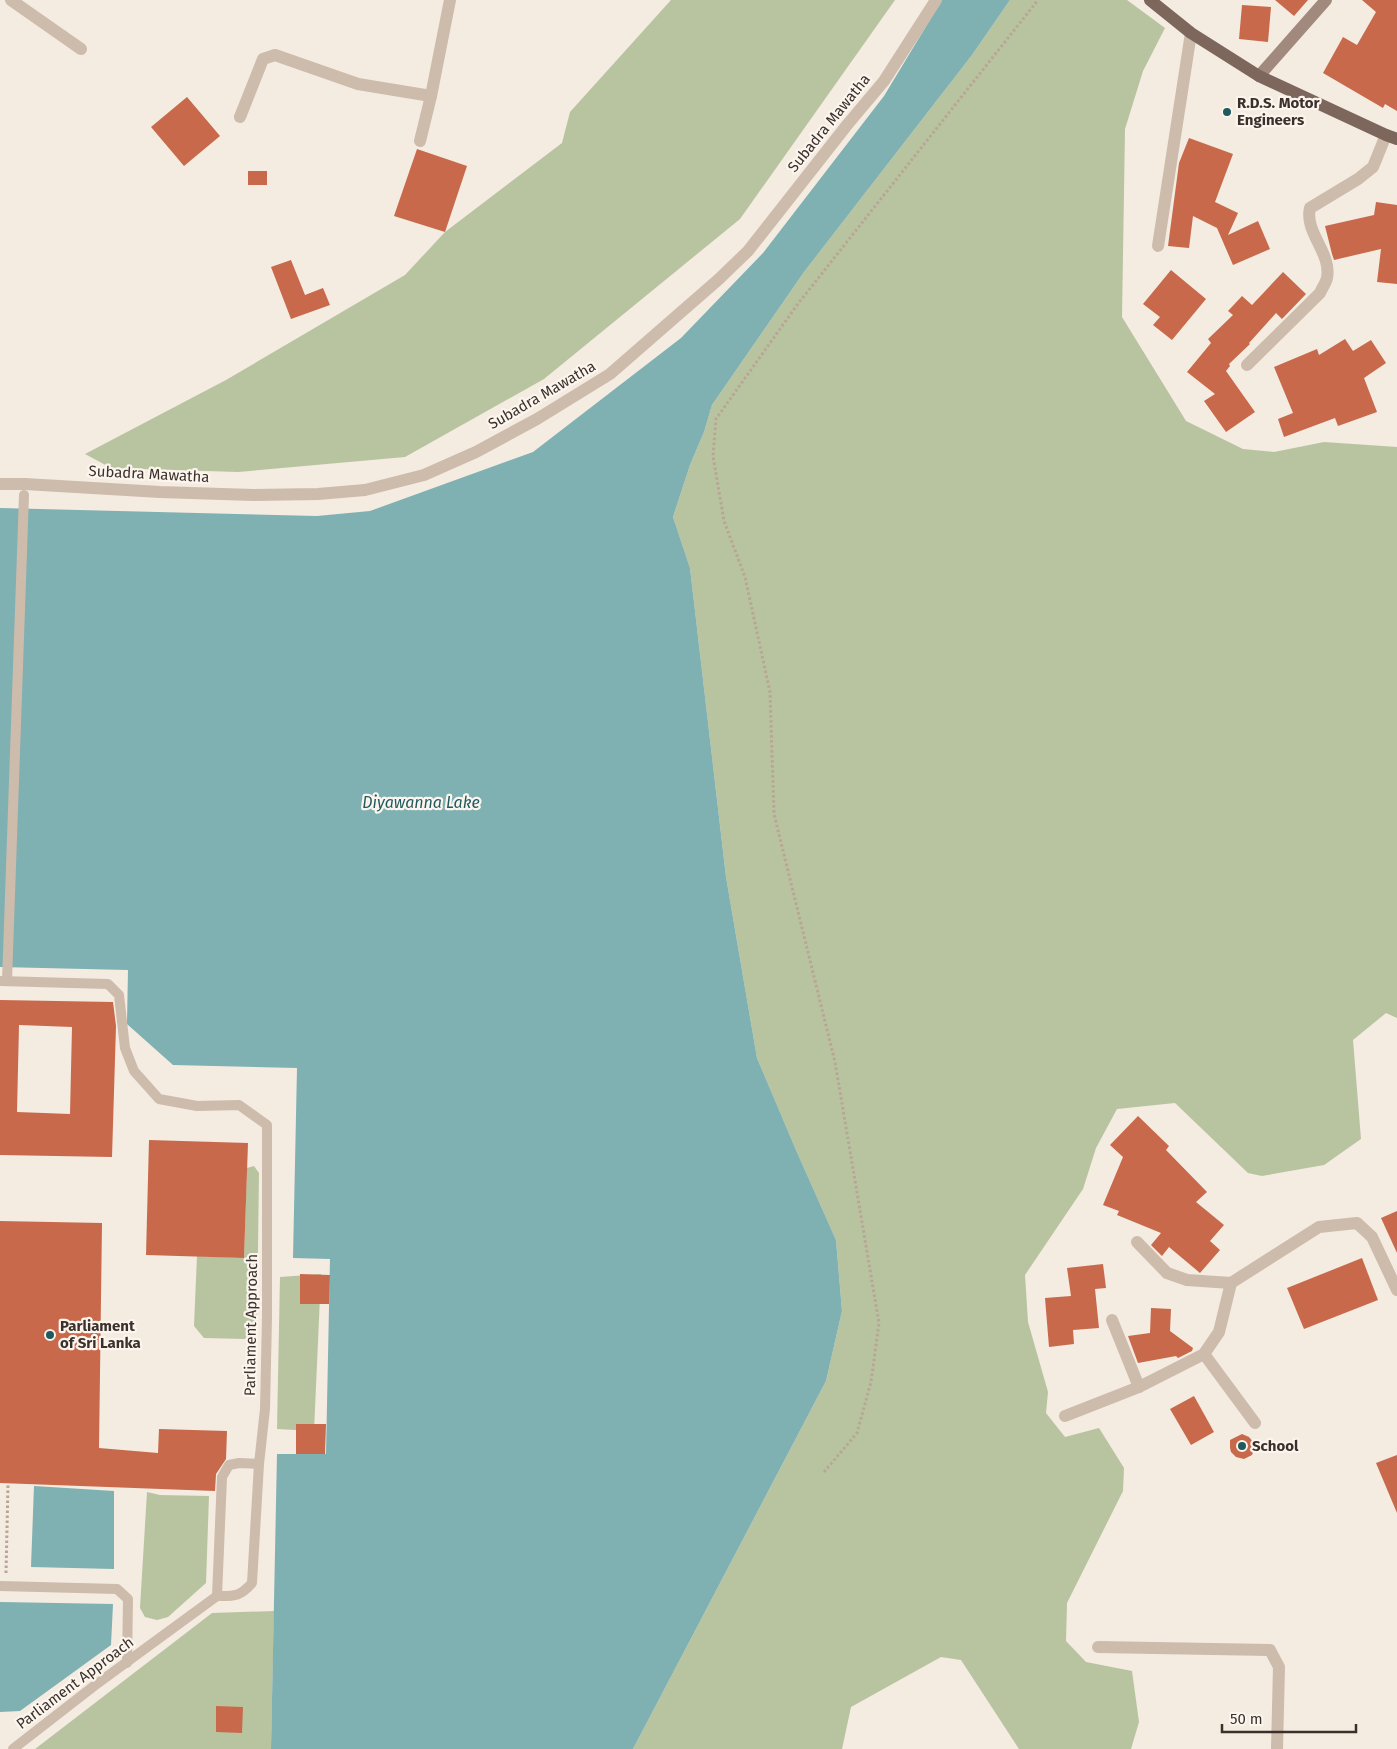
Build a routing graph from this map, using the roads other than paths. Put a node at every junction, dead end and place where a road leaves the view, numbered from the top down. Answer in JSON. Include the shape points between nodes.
{"nodes":[{"id":1,"x":11,"y":0,"type":"edge"},
{"id":2,"x":450,"y":0,"type":"edge"},
{"id":3,"x":936,"y":0,"type":"edge"},
{"id":4,"x":1150,"y":0,"type":"edge"},
{"id":5,"x":1326,"y":0,"type":"edge"},
{"id":6,"x":1191,"y":33,"type":"junction"},
{"id":7,"x":81,"y":49,"type":"dead end"},
{"id":8,"x":1259,"y":76,"type":"junction"},
{"id":9,"x":431,"y":96,"type":"junction"},
{"id":10,"x":240,"y":117,"type":"dead end"},
{"id":11,"x":1392,"y":137,"type":"edge"},
{"id":12,"x":420,"y":141,"type":"dead end"},
{"id":13,"x":1158,"y":246,"type":"dead end"},
{"id":14,"x":1246,"y":365,"type":"dead end"},
{"id":15,"x":0,"y":484,"type":"edge"},
{"id":16,"x":24,"y":489,"type":"junction"},
{"id":17,"x":3,"y":981,"type":"edge"},
{"id":18,"x":1137,"y":1242,"type":"dead end"},
{"id":19,"x":1231,"y":1283,"type":"junction"},
{"id":20,"x":1397,"y":1290,"type":"edge"},
{"id":21,"x":1112,"y":1320,"type":"dead end"},
{"id":22,"x":1204,"y":1354,"type":"junction"},
{"id":23,"x":1139,"y":1386,"type":"junction"},
{"id":24,"x":1065,"y":1416,"type":"dead end"},
{"id":25,"x":1255,"y":1423,"type":"dead end"},
{"id":26,"x":259,"y":1464,"type":"junction"},
{"id":27,"x":3,"y":1586,"type":"edge"},
{"id":28,"x":217,"y":1596,"type":"junction"},
{"id":29,"x":1098,"y":1648,"type":"dead end"},
{"id":30,"x":127,"y":1663,"type":"junction"},
{"id":31,"x":13,"y":1749,"type":"edge"},
{"id":32,"x":1277,"y":1749,"type":"edge"}],
"edges":[{"from":1,"to":7,"type":"street"},
{"from":2,"to":9,"type":"street"},
{"from":3,"to":16,"type":"street","name":"Subadra Mawatha","via":[[884,81],[748,251],[610,374],[519,429],[424,475],[365,490],[253,495]]},
{"from":4,"to":6,"type":"main road"},
{"from":5,"to":8,"type":"street"},
{"from":6,"to":8,"type":"main road"},
{"from":6,"to":13,"type":"street"},
{"from":8,"to":11,"type":"main road"},
{"from":9,"to":10,"type":"street","via":[[358,84],[275,55],[263,59]]},
{"from":9,"to":12,"type":"street"},
{"from":11,"to":14,"type":"street","via":[[1373,167],[1310,208],[1308,217],[1327,263],[1327,278],[1320,293]]},
{"from":15,"to":16,"type":"street","name":"Subadra Mawatha"},
{"from":16,"to":17,"type":"lane","via":[[7,970]]},
{"from":17,"to":26,"type":"lane","name":"Parliament Approach","via":[[108,984],[119,995],[125,1048],[134,1071],[159,1099],[197,1106],[239,1105],[266,1125],[267,1326],[265,1409]]},
{"from":18,"to":19,"type":"street","via":[[1167,1273],[1187,1280]]},
{"from":19,"to":20,"type":"street","via":[[1319,1227],[1357,1223],[1372,1237]]},
{"from":19,"to":22,"type":"street","via":[[1219,1332]]},
{"from":21,"to":23,"type":"street"},
{"from":22,"to":23,"type":"street"},
{"from":22,"to":25,"type":"street"},
{"from":23,"to":24,"type":"street"},
{"from":26,"to":28,"type":"lane","name":"Parliament Approach","via":[[252,1583],[244,1593]]},
{"from":26,"to":28,"type":"lane","via":[[228,1465],[222,1477]]},
{"from":27,"to":30,"type":"lane","via":[[117,1589],[128,1599]]},
{"from":28,"to":30,"type":"lane","name":"Parliament Approach"},
{"from":29,"to":32,"type":"street","via":[[1270,1650],[1279,1667]]},
{"from":30,"to":31,"type":"lane","name":"Parliament Approach"}]}
